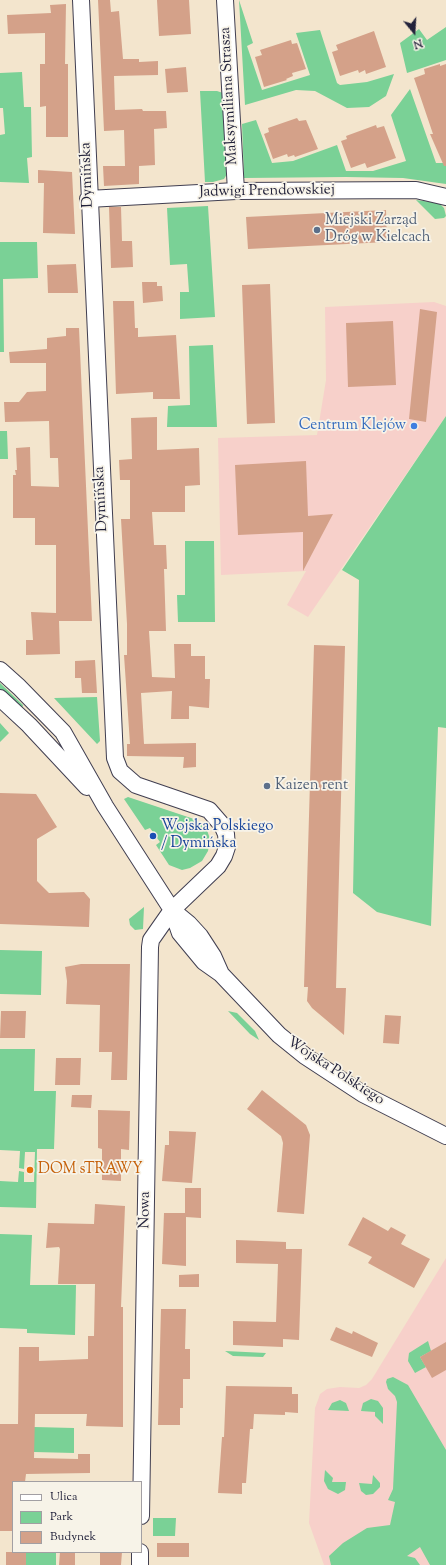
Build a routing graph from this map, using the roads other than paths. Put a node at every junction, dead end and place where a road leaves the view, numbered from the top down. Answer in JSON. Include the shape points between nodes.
{"nodes":[{"id":1,"x":81,"y":0,"type":"edge"},
{"id":2,"x":225,"y":0,"type":"edge"},
{"id":3,"x":236,"y":191,"type":"junction"},
{"id":4,"x":446,"y":197,"type":"edge"},
{"id":5,"x":88,"y":199,"type":"junction"},
{"id":6,"x":0,"y":670,"type":"edge"},
{"id":7,"x":0,"y":698,"type":"edge"},
{"id":8,"x":105,"y":806,"type":"junction"},
{"id":9,"x":172,"y":910,"type":"junction"},
{"id":10,"x":446,"y":1136,"type":"edge"},
{"id":11,"x":142,"y":1481,"type":"edge"},
{"id":12,"x":140,"y":1553,"type":"edge"},
{"id":13,"x":140,"y":1565,"type":"edge"}],
"edges":[{"from":1,"to":5,"type":"street","name":"Dymińska"},
{"from":2,"to":3,"type":"street","name":"Maksymiliana Strasza"},
{"from":3,"to":4,"type":"street","name":"Jadwigi Prendowskiej","via":[[416,190]]},
{"from":3,"to":5,"type":"street","name":"Jadwigi Prendowskiej"},
{"from":5,"to":9,"type":"street","name":"Dymińska","via":[[115,758],[120,771],[136,785],[209,810],[218,818],[226,834],[227,847],[218,866]]},
{"from":6,"to":8,"type":"street","name":"Wojska Polskiego","via":[[63,732]]},
{"from":7,"to":8,"type":"street","name":"Wojska Polskiego"},
{"from":8,"to":9,"type":"street","name":"Wojska Polskiego"},
{"from":9,"to":10,"type":"street","name":"Wojska Polskiego","via":[[180,933],[189,945],[204,962],[221,974],[279,1035],[305,1056],[362,1094]]},
{"from":9,"to":11,"type":"street","name":"Nowa","via":[[150,940]]},
{"from":12,"to":13,"type":"street"}]}
